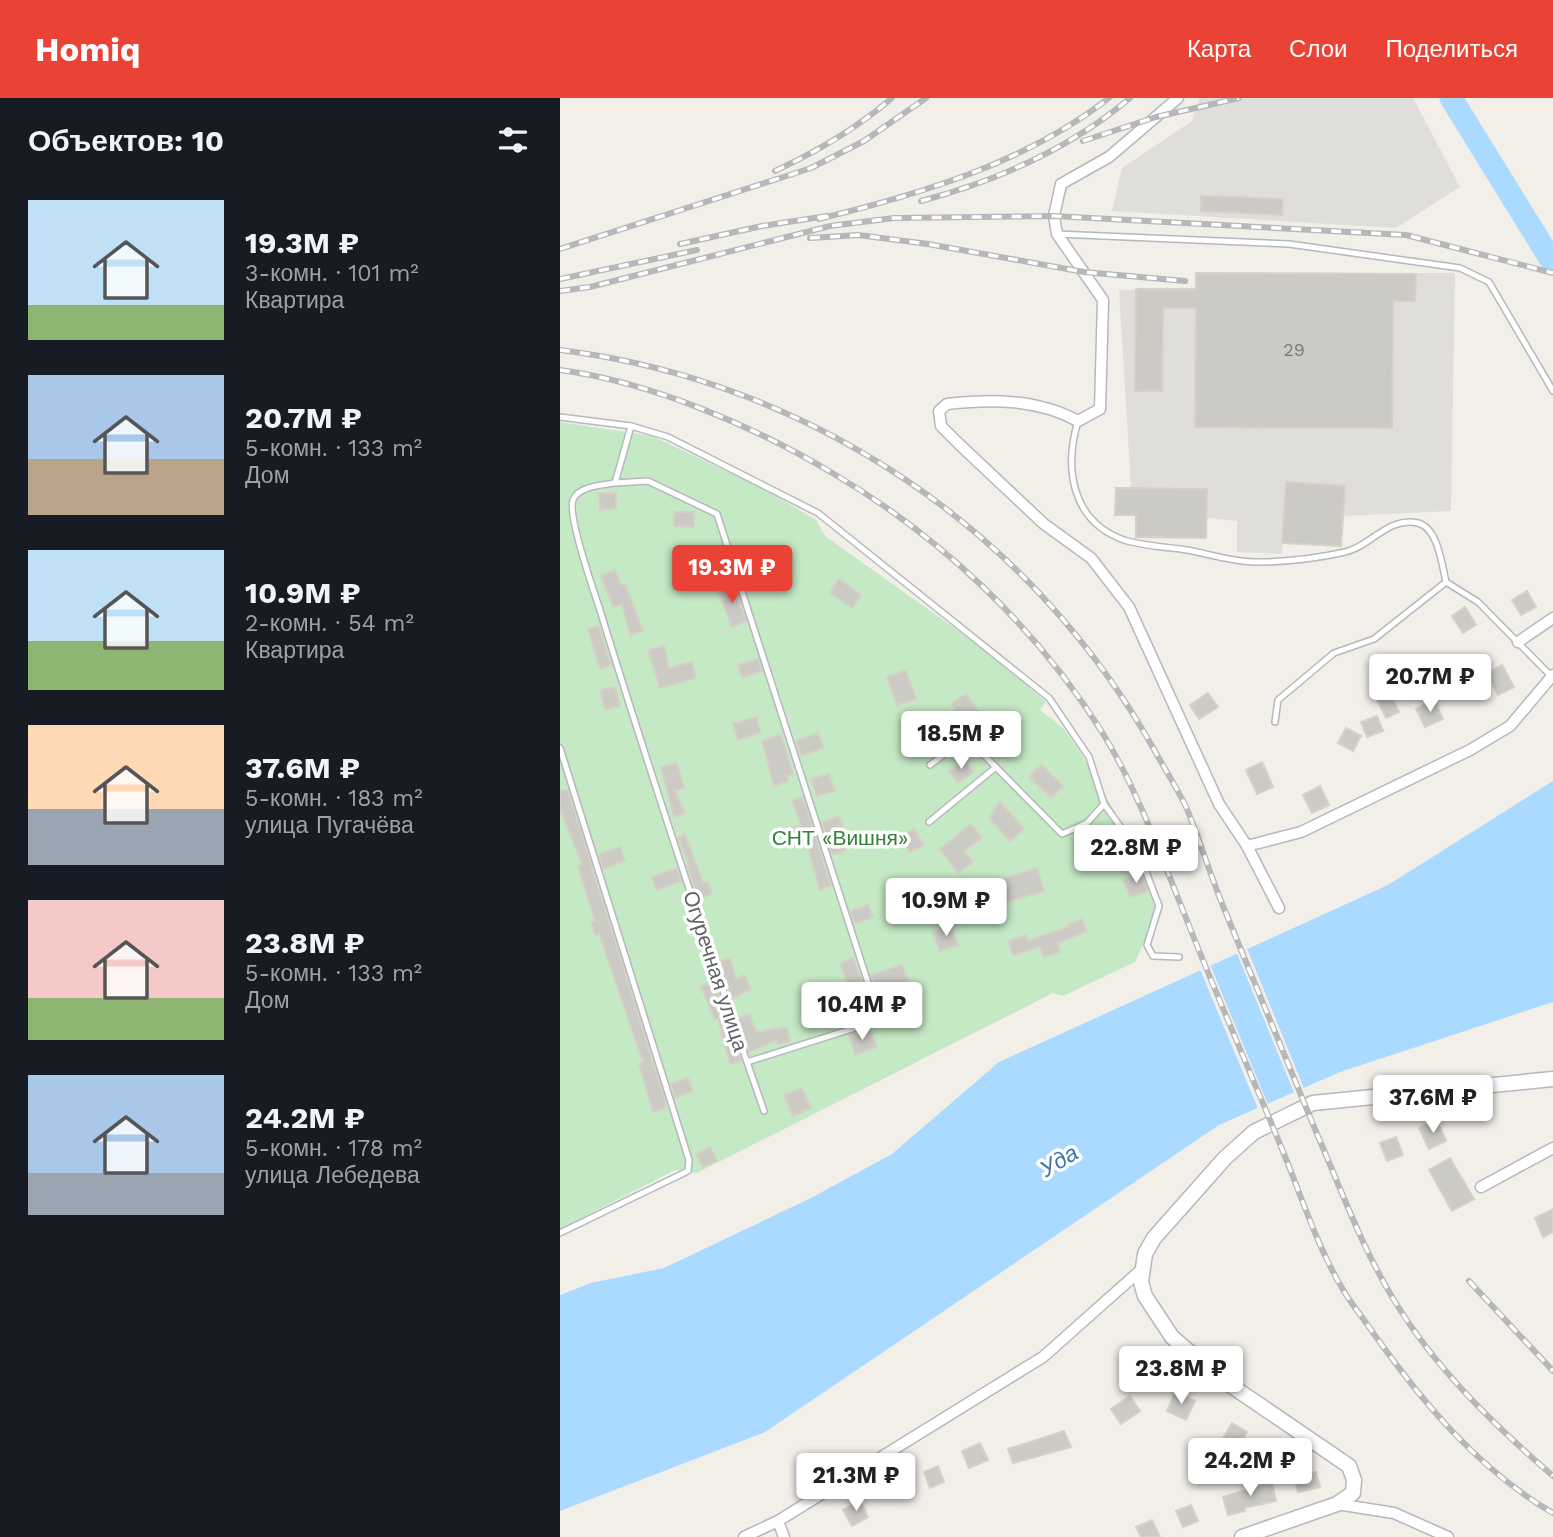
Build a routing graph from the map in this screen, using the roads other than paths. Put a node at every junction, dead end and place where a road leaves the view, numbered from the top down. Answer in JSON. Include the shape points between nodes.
{"nodes":[{"id":1,"x":1178,"y":98,"type":"edge"},
{"id":2,"x":1057,"y":234,"type":"junction"},
{"id":3,"x":1553,"y":391,"type":"edge"},
{"id":4,"x":560,"y":416,"type":"edge"},
{"id":5,"x":1079,"y":421,"type":"junction"},
{"id":6,"x":631,"y":426,"type":"junction"},
{"id":7,"x":615,"y":482,"type":"junction"},
{"id":8,"x":1446,"y":582,"type":"junction"},
{"id":9,"x":1553,"y":618,"type":"edge"},
{"id":10,"x":1517,"y":642,"type":"junction"},
{"id":11,"x":1553,"y":676,"type":"edge"},
{"id":12,"x":1275,"y":722,"type":"dead end"},
{"id":13,"x":560,"y":748,"type":"edge"},
{"id":14,"x":930,"y":765,"type":"dead end"},
{"id":15,"x":996,"y":767,"type":"junction"},
{"id":16,"x":1104,"y":804,"type":"junction"},
{"id":17,"x":929,"y":822,"type":"dead end"},
{"id":18,"x":1247,"y":846,"type":"junction"},
{"id":19,"x":1279,"y":908,"type":"dead end"},
{"id":20,"x":1179,"y":957,"type":"dead end"},
{"id":21,"x":747,"y":1062,"type":"junction"},
{"id":22,"x":1553,"y":1079,"type":"edge"},
{"id":23,"x":764,"y":1111,"type":"dead end"},
{"id":24,"x":1553,"y":1148,"type":"edge"},
{"id":25,"x":1481,"y":1187,"type":"dead end"},
{"id":26,"x":560,"y":1233,"type":"edge"},
{"id":27,"x":1142,"y":1269,"type":"junction"},
{"id":28,"x":1337,"y":1504,"type":"junction"},
{"id":29,"x":778,"y":1521,"type":"junction"},
{"id":30,"x":744,"y":1537,"type":"edge"},
{"id":31,"x":784,"y":1537,"type":"edge"},
{"id":32,"x":1242,"y":1537,"type":"edge"},
{"id":33,"x":1448,"y":1537,"type":"edge"}],
"edges":[{"from":1,"to":2,"type":"street","via":[[1109,157],[1061,184],[1054,216]]},
{"from":2,"to":3,"type":"lane","via":[[1289,244],[1460,268],[1489,282]]},
{"from":2,"to":5,"type":"street","via":[[1103,300],[1100,409]]},
{"from":4,"to":6,"type":"lane"},
{"from":5,"to":8,"type":"lane","via":[[1071,444],[1070,469],[1076,493],[1085,513],[1102,529],[1125,540],[1254,562],[1348,552],[1383,529],[1420,523],[1439,550]]},
{"from":5,"to":18,"type":"street","via":[[1059,411],[1013,402],[947,404],[939,411],[941,426],[1044,524],[1091,558],[1129,607],[1219,804]]},
{"from":6,"to":7,"type":"lane"},
{"from":6,"to":16,"type":"lane","via":[[668,437],[818,513],[897,576],[1049,698],[1088,757]]},
{"from":7,"to":21,"type":"lane","name":"Огуречная улица","via":[[580,491],[572,500],[580,547]]},
{"from":7,"to":21,"type":"lane","name":"Огуречная улица","via":[[648,481],[717,514],[880,1020]]},
{"from":8,"to":10,"type":"lane","via":[[1478,602]]},
{"from":8,"to":12,"type":"lane","via":[[1374,639],[1334,653],[1278,700]]},
{"from":9,"to":10,"type":"street"},
{"from":10,"to":11,"type":"lane"},
{"from":11,"to":18,"type":"street","via":[[1510,726],[1470,750],[1301,832]]},
{"from":13,"to":26,"type":"lane","via":[[689,1160],[688,1171]]},
{"from":14,"to":15,"type":"lane","via":[[962,741],[977,748]]},
{"from":15,"to":16,"type":"lane","via":[[1062,834],[1087,823]]},
{"from":15,"to":17,"type":"lane"},
{"from":16,"to":20,"type":"lane","via":[[1138,851],[1159,906],[1147,944],[1153,956]]},
{"from":18,"to":19,"type":"street"},
{"from":21,"to":23,"type":"lane"},
{"from":22,"to":27,"type":"street","via":[[1313,1103],[1254,1132],[1225,1158],[1154,1238]]},
{"from":24,"to":25,"type":"street"},
{"from":27,"to":28,"type":"street","via":[[1145,1296],[1172,1337],[1217,1376],[1349,1466],[1353,1493]]},
{"from":27,"to":29,"type":"street","via":[[1044,1357]]},
{"from":28,"to":32,"type":"street"},
{"from":28,"to":33,"type":"street","via":[[1394,1513]]},
{"from":29,"to":30,"type":"street"},
{"from":29,"to":31,"type":"street"}]}
